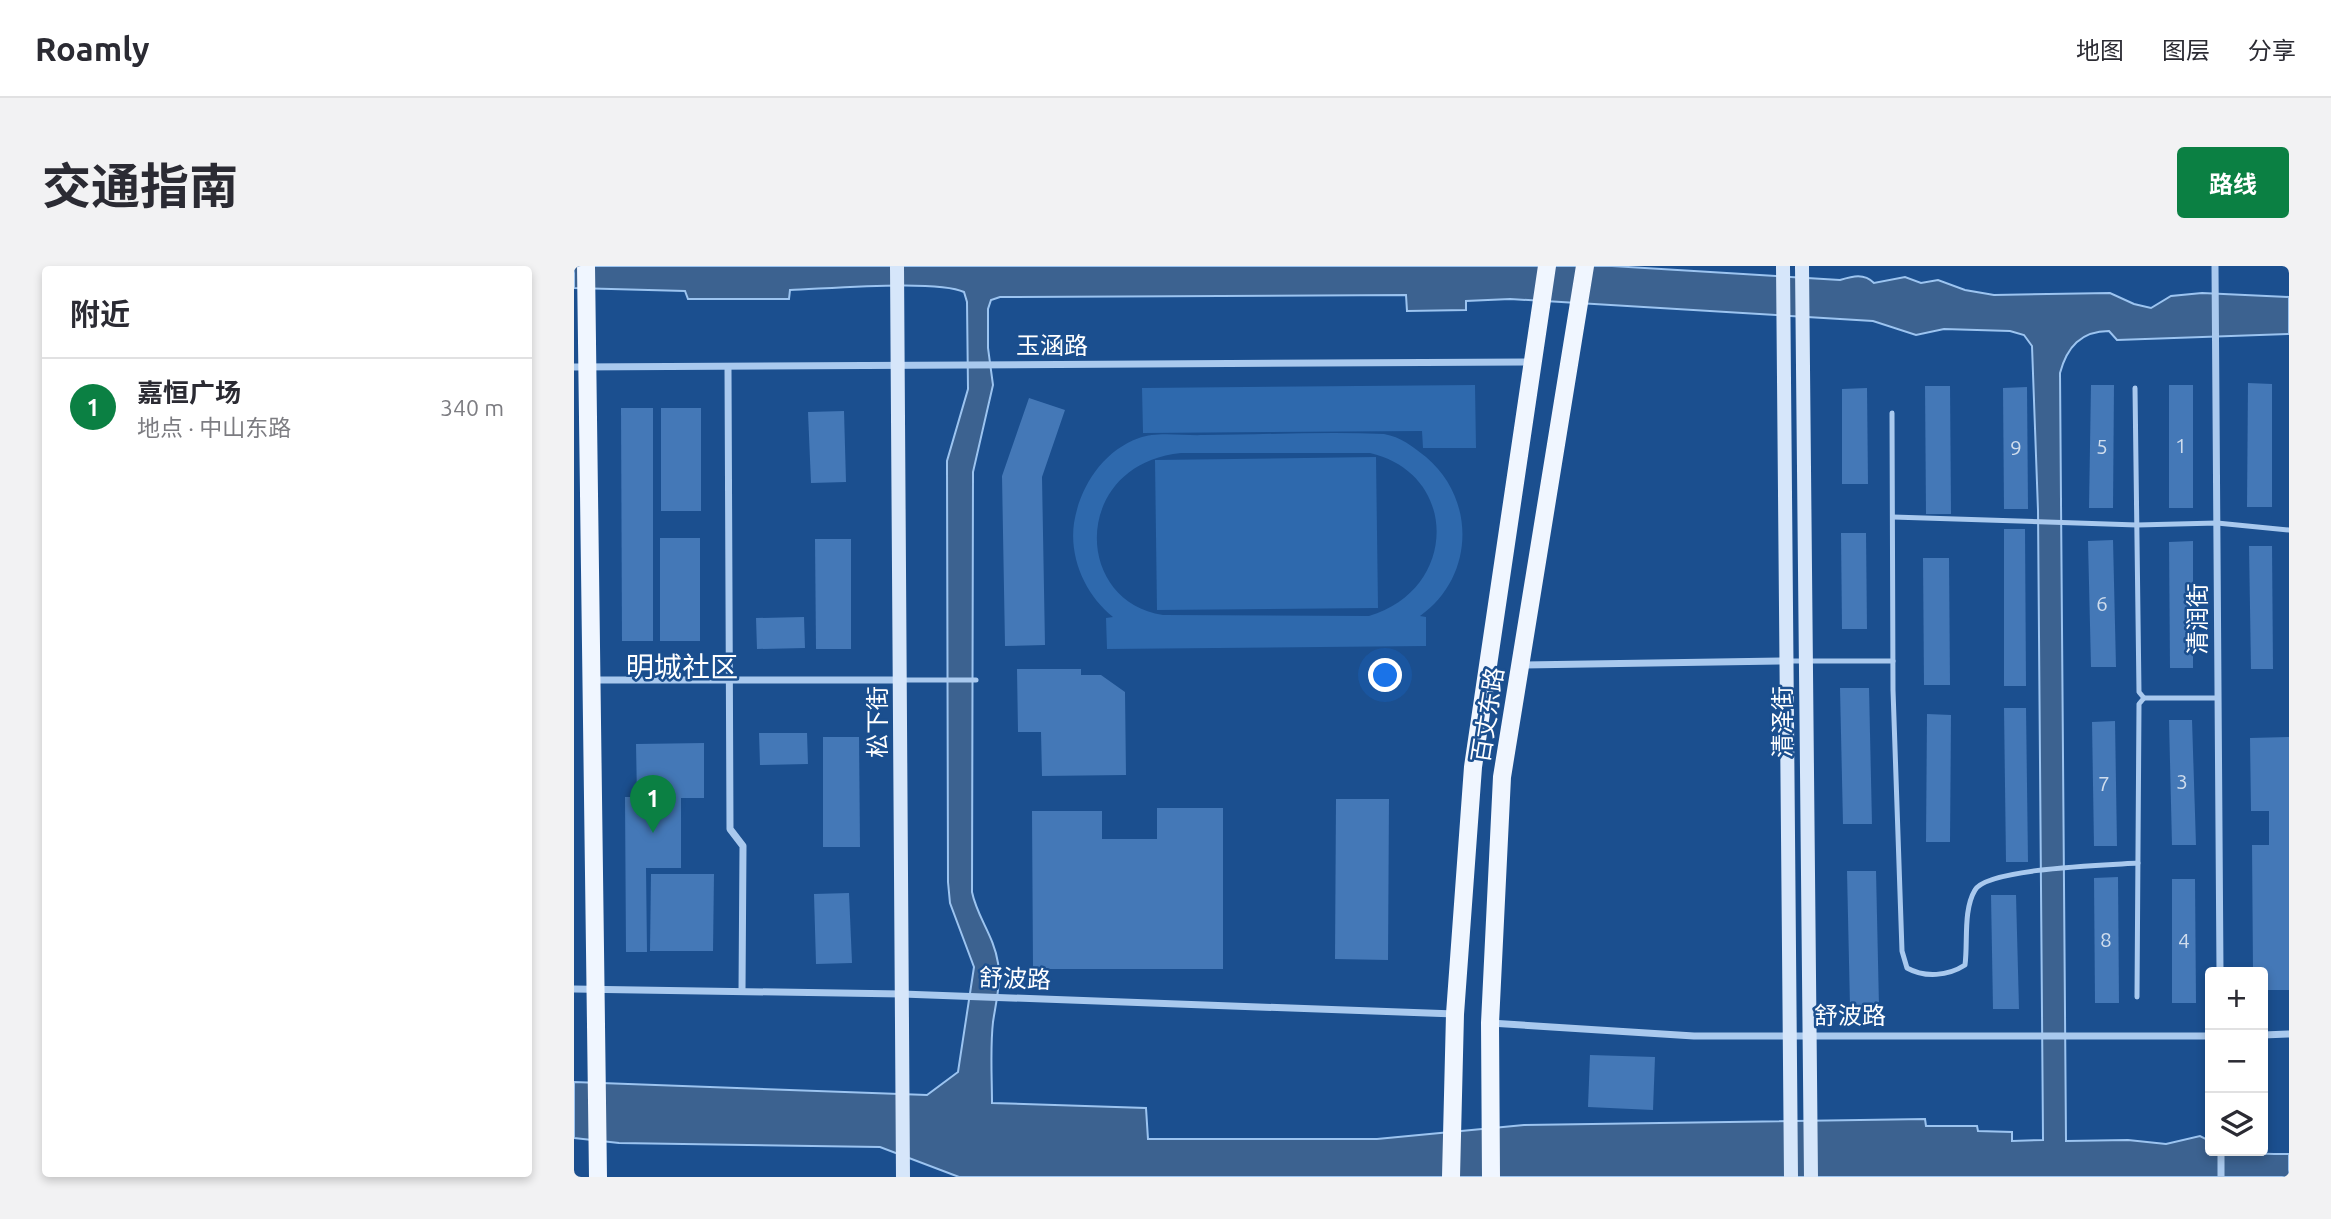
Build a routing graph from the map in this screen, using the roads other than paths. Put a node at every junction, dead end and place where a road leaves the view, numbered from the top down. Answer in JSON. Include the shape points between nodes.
{"nodes":[{"id":1,"x":586,"y":266,"type":"edge"},
{"id":2,"x":897,"y":266,"type":"edge"},
{"id":3,"x":1547,"y":266,"type":"edge"},
{"id":4,"x":1585,"y":266,"type":"edge"},
{"id":5,"x":1783,"y":266,"type":"edge"},
{"id":6,"x":1802,"y":266,"type":"edge"},
{"id":7,"x":2215,"y":266,"type":"edge"},
{"id":8,"x":1530,"y":362,"type":"junction"},
{"id":9,"x":897,"y":366,"type":"junction"},
{"id":10,"x":580,"y":367,"type":"edge"},
{"id":11,"x":728,"y":368,"type":"junction"},
{"id":12,"x":2135,"y":388,"type":"dead end"},
{"id":13,"x":1892,"y":413,"type":"dead end"},
{"id":14,"x":1893,"y":517,"type":"junction"},
{"id":15,"x":2217,"y":523,"type":"junction"},
{"id":16,"x":2137,"y":524,"type":"junction"},
{"id":17,"x":2289,"y":530,"type":"edge"},
{"id":18,"x":1786,"y":661,"type":"junction"},
{"id":19,"x":1805,"y":661,"type":"junction"},
{"id":20,"x":1893,"y":661,"type":"junction"},
{"id":21,"x":1521,"y":665,"type":"junction"},
{"id":22,"x":592,"y":680,"type":"junction"},
{"id":23,"x":900,"y":680,"type":"junction"},
{"id":24,"x":976,"y":680,"type":"dead end"},
{"id":25,"x":729,"y":681,"type":"junction"},
{"id":26,"x":2144,"y":698,"type":"junction"},
{"id":27,"x":2218,"y":698,"type":"junction"},
{"id":28,"x":2138,"y":863,"type":"junction"},
{"id":29,"x":2220,"y":967,"type":"edge"},
{"id":30,"x":574,"y":989,"type":"edge"},
{"id":31,"x":596,"y":989,"type":"junction"},
{"id":32,"x":742,"y":991,"type":"junction"},
{"id":33,"x":902,"y":994,"type":"junction"},
{"id":34,"x":2137,"y":997,"type":"dead end"},
{"id":35,"x":1455,"y":1014,"type":"junction"},
{"id":36,"x":1489,"y":1023,"type":"junction"},
{"id":37,"x":2289,"y":1034,"type":"edge"},
{"id":38,"x":2268,"y":1035,"type":"edge"},
{"id":39,"x":1790,"y":1036,"type":"junction"},
{"id":40,"x":1808,"y":1036,"type":"junction"},
{"id":41,"x":2205,"y":1036,"type":"edge"},
{"id":42,"x":2221,"y":1156,"type":"edge"},
{"id":43,"x":598,"y":1177,"type":"edge"},
{"id":44,"x":903,"y":1177,"type":"edge"},
{"id":45,"x":1451,"y":1177,"type":"edge"},
{"id":46,"x":1491,"y":1177,"type":"edge"},
{"id":47,"x":1791,"y":1177,"type":"edge"},
{"id":48,"x":1811,"y":1177,"type":"edge"},
{"id":49,"x":2221,"y":1177,"type":"edge"}],
"edges":[{"from":1,"to":10,"type":"main road"},
{"from":2,"to":9,"type":"street","name":"松下街"},
{"from":3,"to":8,"type":"main road","name":"百丈东路"},
{"from":4,"to":21,"type":"main road","name":"百丈东路"},
{"from":5,"to":18,"type":"street","name":"清泽街"},
{"from":6,"to":19,"type":"street","name":"清泽街"},
{"from":7,"to":15,"type":"street","name":"清润街"},
{"from":8,"to":9,"type":"street","name":"玉涵路"},
{"from":8,"to":35,"type":"main road","name":"百丈东路","via":[[1473,767]]},
{"from":9,"to":11,"type":"street","name":"玉涵路"},
{"from":9,"to":23,"type":"street","name":"松下街"},
{"from":10,"to":11,"type":"street","name":"玉涵路"},
{"from":10,"to":22,"type":"main road"},
{"from":11,"to":25,"type":"street"},
{"from":12,"to":16,"type":"lane"},
{"from":13,"to":14,"type":"lane"},
{"from":14,"to":16,"type":"lane"},
{"from":14,"to":20,"type":"lane"},
{"from":15,"to":16,"type":"lane"},
{"from":15,"to":17,"type":"lane"},
{"from":15,"to":27,"type":"street","name":"清润街"},
{"from":16,"to":26,"type":"lane","via":[[2139,692]]},
{"from":18,"to":19,"type":"lane"},
{"from":18,"to":21,"type":"street"},
{"from":18,"to":39,"type":"street","name":"清泽街"},
{"from":19,"to":20,"type":"lane"},
{"from":19,"to":40,"type":"street","name":"清泽街"},
{"from":20,"to":28,"type":"lane","via":[[1902,951],[1907,968],[1938,974],[1965,965],[1969,904],[1976,887],[1989,878]]},
{"from":21,"to":36,"type":"main road","name":"百丈东路","via":[[1502,777]]},
{"from":22,"to":25,"type":"street"},
{"from":22,"to":31,"type":"main road"},
{"from":23,"to":24,"type":"lane"},
{"from":23,"to":25,"type":"street"},
{"from":23,"to":33,"type":"street","name":"松下街"},
{"from":25,"to":32,"type":"street","via":[[730,829],[743,846]]},
{"from":26,"to":27,"type":"lane"},
{"from":26,"to":28,"type":"lane","via":[[2139,704]]},
{"from":27,"to":29,"type":"street","name":"清润街"},
{"from":28,"to":34,"type":"lane"},
{"from":30,"to":31,"type":"street","name":"舒波路"},
{"from":31,"to":32,"type":"street","name":"舒波路"},
{"from":31,"to":43,"type":"main road"},
{"from":32,"to":33,"type":"street","name":"舒波路"},
{"from":33,"to":35,"type":"street","name":"舒波路"},
{"from":33,"to":44,"type":"street","name":"松下街"},
{"from":35,"to":45,"type":"main road","name":"百丈东路"},
{"from":36,"to":39,"type":"street","name":"舒波路","via":[[1694,1036]]},
{"from":36,"to":46,"type":"main road","name":"百丈东路"},
{"from":37,"to":38,"type":"street"},
{"from":39,"to":40,"type":"street","name":"舒波路"},
{"from":39,"to":47,"type":"street","name":"清泽街"},
{"from":40,"to":41,"type":"street","name":"舒波路"},
{"from":40,"to":48,"type":"street","name":"清泽街"},
{"from":42,"to":49,"type":"street"}]}
